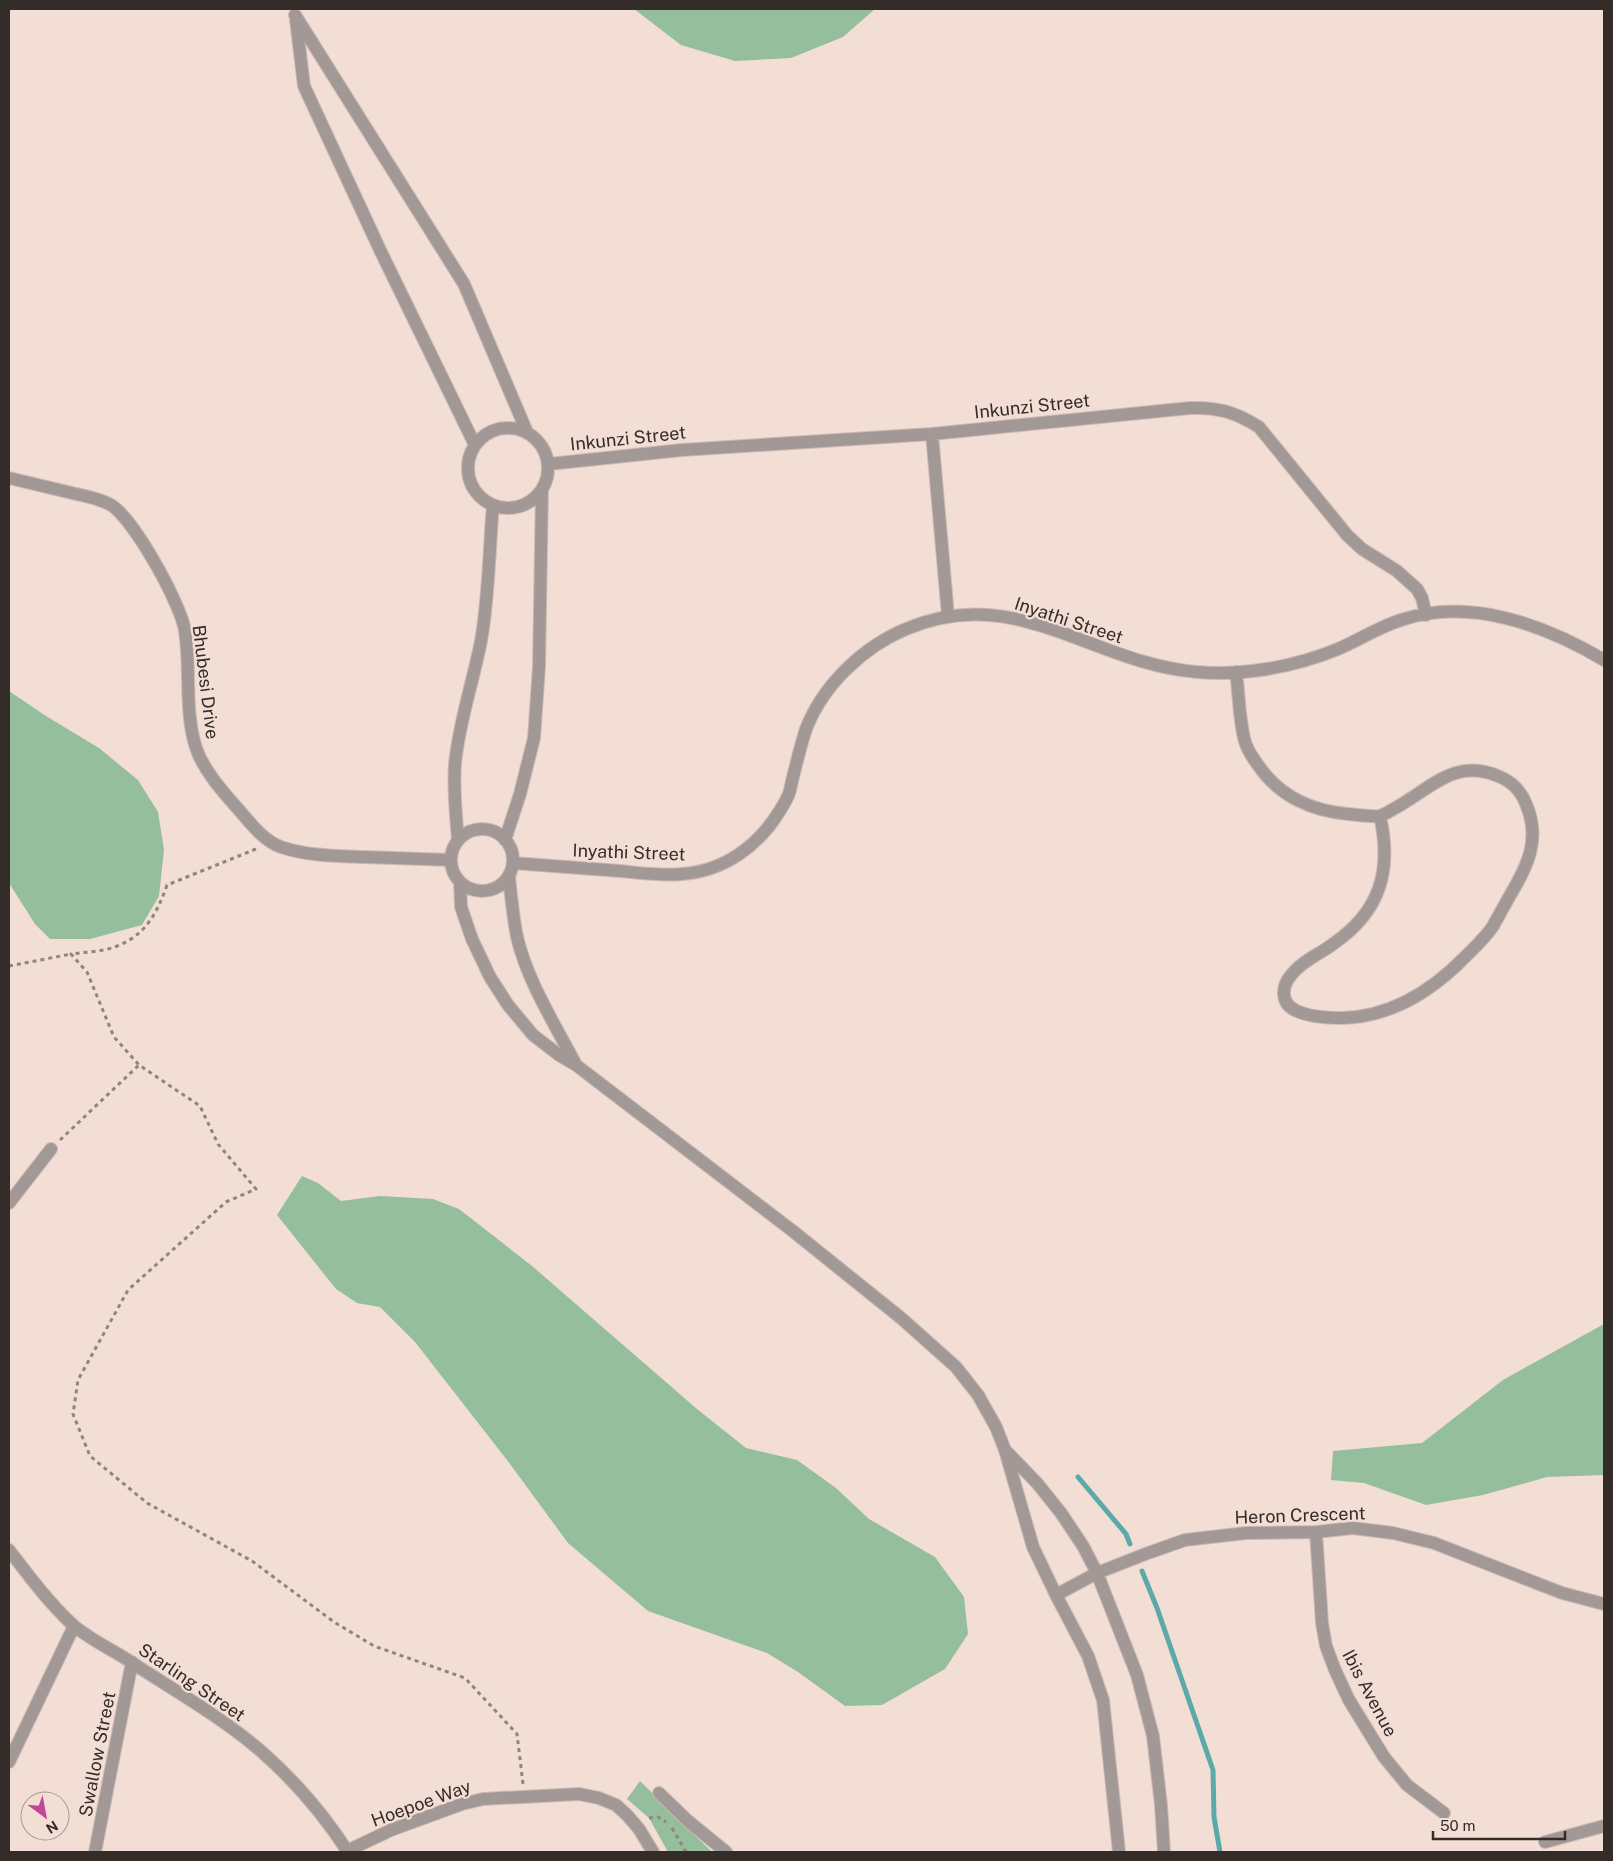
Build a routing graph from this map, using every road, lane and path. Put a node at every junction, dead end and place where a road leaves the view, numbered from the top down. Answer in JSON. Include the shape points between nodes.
{"nodes":[{"id":1,"x":295,"y":12,"type":"edge"},
{"id":2,"x":527,"y":432,"type":"junction"},
{"id":3,"x":932,"y":434,"type":"junction"},
{"id":4,"x":475,"y":446,"type":"junction"},
{"id":5,"x":548,"y":464,"type":"junction"},
{"id":6,"x":9,"y":478,"type":"edge"},
{"id":7,"x":542,"y":489,"type":"junction"},
{"id":8,"x":493,"y":505,"type":"junction"},
{"id":9,"x":1426,"y":615,"type":"junction"},
{"id":10,"x":948,"y":616,"type":"junction"},
{"id":11,"x":1604,"y":660,"type":"edge"},
{"id":12,"x":1236,"y":672,"type":"junction"},
{"id":13,"x":1380,"y":816,"type":"junction"},
{"id":14,"x":269,"y":840,"type":"junction"},
{"id":15,"x":458,"y":840,"type":"junction"},
{"id":16,"x":505,"y":840,"type":"junction"},
{"id":17,"x":451,"y":860,"type":"junction"},
{"id":18,"x":513,"y":863,"type":"junction"},
{"id":19,"x":509,"y":876,"type":"junction"},
{"id":20,"x":460,"y":882,"type":"junction"},
{"id":21,"x":71,"y":954,"type":"junction"},
{"id":22,"x":9,"y":966,"type":"edge"},
{"id":23,"x":139,"y":1065,"type":"junction"},
{"id":24,"x":576,"y":1065,"type":"junction"},
{"id":25,"x":51,"y":1149,"type":"joint"},
{"id":26,"x":9,"y":1203,"type":"edge"},
{"id":27,"x":1005,"y":1450,"type":"junction"},
{"id":28,"x":1316,"y":1532,"type":"junction"},
{"id":29,"x":9,"y":1550,"type":"edge"},
{"id":30,"x":1097,"y":1573,"type":"junction"},
{"id":31,"x":1056,"y":1595,"type":"junction"},
{"id":32,"x":1604,"y":1604,"type":"edge"},
{"id":33,"x":74,"y":1626,"type":"junction"},
{"id":34,"x":132,"y":1662,"type":"junction"},
{"id":35,"x":9,"y":1762,"type":"edge"},
{"id":36,"x":659,"y":1793,"type":"dead end"},
{"id":37,"x":524,"y":1798,"type":"junction"},
{"id":38,"x":1444,"y":1813,"type":"dead end"},
{"id":39,"x":630,"y":1819,"type":"junction"},
{"id":40,"x":1604,"y":1826,"type":"edge"},
{"id":41,"x":1545,"y":1842,"type":"dead end"},
{"id":42,"x":95,"y":1852,"type":"edge"},
{"id":43,"x":348,"y":1852,"type":"edge"},
{"id":44,"x":653,"y":1852,"type":"edge"},
{"id":45,"x":686,"y":1852,"type":"edge"},
{"id":46,"x":726,"y":1852,"type":"edge"},
{"id":47,"x":1119,"y":1852,"type":"edge"},
{"id":48,"x":1164,"y":1852,"type":"edge"}],
"edges":[{"from":1,"to":2,"type":"street","via":[[464,284]]},
{"from":1,"to":4,"type":"street","via":[[304,86]]},
{"from":2,"to":4,"type":"street","via":[[499,429],[483,437]]},
{"from":2,"to":5,"type":"street","via":[[538,440]]},
{"from":3,"to":5,"type":"street","name":"Inkunzi Street","via":[[692,450]]},
{"from":3,"to":9,"type":"street","name":"Inkunzi Street","via":[[1190,408],[1223,409],[1240,415],[1260,427],[1362,550],[1397,571],[1417,589]]},
{"from":3,"to":10,"type":"street"},
{"from":4,"to":8,"type":"street","via":[[469,462],[470,479],[482,499]]},
{"from":5,"to":7,"type":"street","via":[[548,477]]},
{"from":6,"to":14,"type":"street","name":"Bhubesi Drive","via":[[96,498],[112,505],[134,530],[158,568],[185,628],[189,718],[197,749],[224,792]]},
{"from":7,"to":8,"type":"street","via":[[535,498],[515,508]]},
{"from":7,"to":16,"type":"street","via":[[539,667],[534,738]]},
{"from":8,"to":15,"type":"street","via":[[488,598],[455,764]]},
{"from":9,"to":11,"type":"street","name":"Inyathi Street","via":[[1465,612],[1497,616],[1535,626]]},
{"from":9,"to":12,"type":"street","name":"Inyathi Street","via":[[1401,620],[1338,649],[1294,664]]},
{"from":10,"to":12,"type":"street","name":"Inyathi Street","via":[[993,614],[1029,621],[1164,668]]},
{"from":10,"to":18,"type":"street","name":"Inyathi Street","via":[[903,630],[876,645],[832,684],[807,728],[788,796],[772,823],[755,842],[730,860],[683,874]]},
{"from":12,"to":13,"type":"street","via":[[1244,739],[1262,772],[1298,801],[1323,811]]},
{"from":13,"to":13,"type":"street","via":[[1437,780],[1456,772],[1490,772],[1516,787],[1526,803],[1532,823],[1529,860],[1492,928],[1448,974],[1418,996],[1374,1015],[1332,1018],[1300,1013],[1285,1002],[1283,992],[1291,974],[1349,934],[1382,883],[1385,839]]},
{"from":14,"to":17,"type":"street","name":"Bhubesi Drive","via":[[280,846],[329,856]]},
{"from":14,"to":21,"type":"path","via":[[261,847],[167,886],[144,930],[117,946]]},
{"from":15,"to":16,"type":"street","via":[[465,834],[482,829],[491,830]]},
{"from":15,"to":17,"type":"street"},
{"from":16,"to":18,"type":"street","via":[[512,850]]},
{"from":17,"to":20,"type":"street"},
{"from":18,"to":19,"type":"street"},
{"from":19,"to":20,"type":"street","via":[[503,883],[486,891],[467,888]]},
{"from":19,"to":24,"type":"street","via":[[517,938],[545,1007]]},
{"from":20,"to":24,"type":"street","via":[[461,907],[490,977],[533,1035]]},
{"from":21,"to":22,"type":"path"},
{"from":21,"to":23,"type":"path","via":[[87,972],[114,1037]]},
{"from":23,"to":25,"type":"path"},
{"from":23,"to":37,"type":"path","via":[[200,1106],[218,1144],[256,1189],[226,1202],[128,1290],[78,1380],[73,1414],[90,1456],[148,1503],[252,1561],[334,1622],[374,1646],[465,1678],[517,1734]]},
{"from":24,"to":27,"type":"street","via":[[902,1318],[956,1367],[978,1395]]},
{"from":25,"to":26,"type":"street"},
{"from":27,"to":30,"type":"street","via":[[1061,1513]]},
{"from":27,"to":31,"type":"street","via":[[1032,1547]]},
{"from":28,"to":30,"type":"street","name":"Heron Crescent","via":[[1246,1532],[1185,1540]]},
{"from":28,"to":32,"type":"street","name":"Heron Crescent","via":[[1353,1528],[1434,1543],[1562,1593]]},
{"from":28,"to":38,"type":"street","name":"Ibis Avenue","via":[[1322,1623],[1335,1670],[1349,1700],[1384,1756],[1407,1785]]},
{"from":29,"to":33,"type":"street","name":"Starling Street","via":[[39,1589]]},
{"from":30,"to":31,"type":"street","name":"Heron Crescent"},
{"from":30,"to":48,"type":"street","via":[[1137,1675],[1154,1736]]},
{"from":31,"to":47,"type":"street","via":[[1088,1656],[1103,1700]]},
{"from":33,"to":34,"type":"street","name":"Starling Street"},
{"from":33,"to":35,"type":"street"},
{"from":34,"to":42,"type":"street","name":"Swallow Street"},
{"from":34,"to":43,"type":"street","name":"Starling Street","via":[[261,1751],[313,1803]]},
{"from":36,"to":46,"type":"street","via":[[688,1822]]},
{"from":37,"to":39,"type":"street","name":"Hoepoe Way","via":[[579,1794],[616,1805]]},
{"from":37,"to":43,"type":"street","name":"Hoepoe Way","via":[[483,1799],[462,1804],[391,1830]]},
{"from":39,"to":44,"type":"street"},
{"from":39,"to":45,"type":"path","via":[[658,1817],[670,1825]]},
{"from":40,"to":41,"type":"street"}]}
